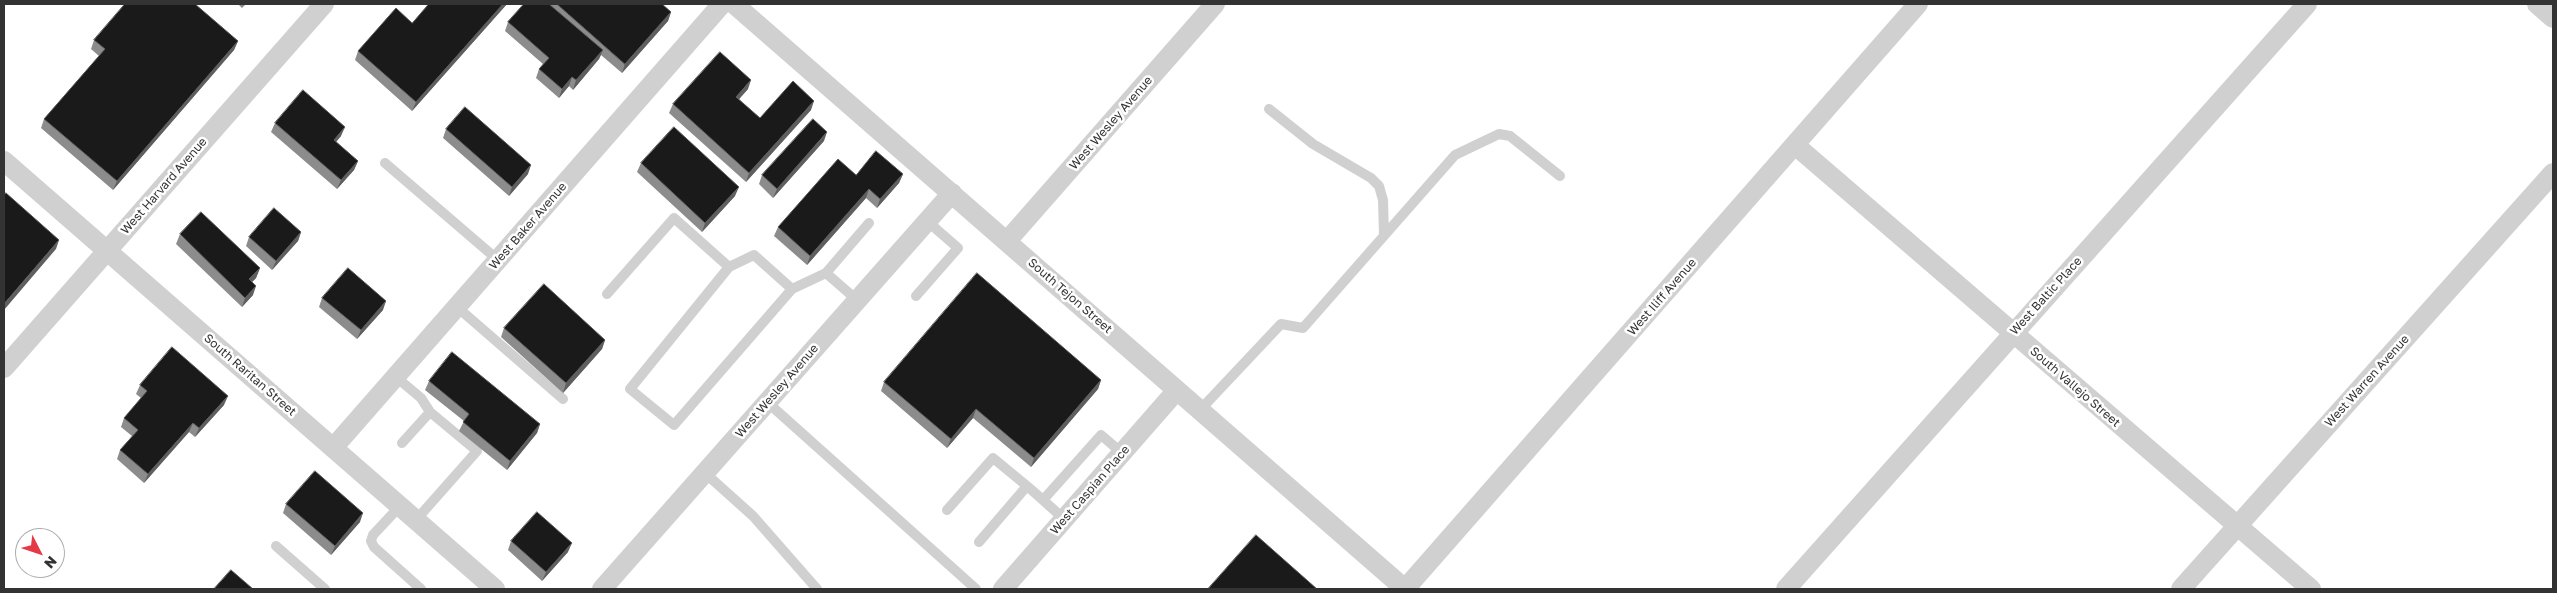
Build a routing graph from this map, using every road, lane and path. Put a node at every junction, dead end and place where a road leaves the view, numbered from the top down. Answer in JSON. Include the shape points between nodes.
{"nodes":[{"id":1,"x":324,"y":4,"type":"edge"},
{"id":2,"x":722,"y":4,"type":"edge"},
{"id":3,"x":734,"y":4,"type":"edge"},
{"id":4,"x":1215,"y":4,"type":"edge"},
{"id":5,"x":1918,"y":4,"type":"edge"},
{"id":6,"x":2307,"y":4,"type":"edge"},
{"id":7,"x":2537,"y":4,"type":"edge"},
{"id":8,"x":2553,"y":18,"type":"edge"},
{"id":9,"x":1269,"y":109,"type":"dead end"},
{"id":10,"x":1795,"y":145,"type":"junction"},
{"id":11,"x":385,"y":163,"type":"dead end"},
{"id":12,"x":6,"y":168,"type":"edge"},
{"id":13,"x":2553,"y":173,"type":"edge"},
{"id":14,"x":1560,"y":176,"type":"dead end"},
{"id":15,"x":952,"y":193,"type":"junction"},
{"id":16,"x":927,"y":221,"type":"junction"},
{"id":17,"x":868,"y":223,"type":"dead end"},
{"id":18,"x":1384,"y":235,"type":"junction"},
{"id":19,"x":1007,"y":242,"type":"junction"},
{"id":20,"x":108,"y":251,"type":"junction"},
{"id":21,"x":498,"y":260,"type":"junction"},
{"id":22,"x":729,"y":266,"type":"junction"},
{"id":23,"x":826,"y":273,"type":"junction"},
{"id":24,"x":792,"y":288,"type":"junction"},
{"id":25,"x":607,"y":294,"type":"dead end"},
{"id":26,"x":916,"y":296,"type":"dead end"},
{"id":27,"x":857,"y":300,"type":"junction"},
{"id":28,"x":457,"y":307,"type":"junction"},
{"id":29,"x":2014,"y":333,"type":"junction"},
{"id":30,"x":4,"y":368,"type":"edge"},
{"id":31,"x":396,"y":377,"type":"junction"},
{"id":32,"x":1177,"y":390,"type":"junction"},
{"id":33,"x":563,"y":399,"type":"dead end"},
{"id":34,"x":767,"y":402,"type":"junction"},
{"id":35,"x":1200,"y":410,"type":"junction"},
{"id":36,"x":430,"y":412,"type":"junction"},
{"id":37,"x":402,"y":443,"type":"dead end"},
{"id":38,"x":334,"y":448,"type":"junction"},
{"id":39,"x":1122,"y":453,"type":"junction"},
{"id":40,"x":704,"y":473,"type":"junction"},
{"id":41,"x":1027,"y":486,"type":"junction"},
{"id":42,"x":1043,"y":500,"type":"junction"},
{"id":43,"x":400,"y":506,"type":"junction"},
{"id":44,"x":947,"y":510,"type":"dead end"},
{"id":45,"x":1064,"y":519,"type":"junction"},
{"id":46,"x":416,"y":520,"type":"junction"},
{"id":47,"x":2238,"y":526,"type":"junction"},
{"id":48,"x":979,"y":542,"type":"dead end"},
{"id":49,"x":276,"y":546,"type":"dead end"},
{"id":50,"x":325,"y":589,"type":"edge"},
{"id":51,"x":421,"y":589,"type":"edge"},
{"id":52,"x":495,"y":589,"type":"edge"},
{"id":53,"x":602,"y":589,"type":"edge"},
{"id":54,"x":817,"y":589,"type":"edge"},
{"id":55,"x":976,"y":589,"type":"edge"},
{"id":56,"x":1003,"y":589,"type":"edge"},
{"id":57,"x":1405,"y":589,"type":"edge"},
{"id":58,"x":1786,"y":589,"type":"edge"},
{"id":59,"x":2182,"y":589,"type":"edge"},
{"id":60,"x":2311,"y":589,"type":"edge"}],
"edges":[{"from":1,"to":20,"type":"street","name":"West Harvard Avenue"},
{"from":2,"to":21,"type":"street","name":"West Baker Avenue"},
{"from":3,"to":15,"type":"street","name":"South Tejon Street"},
{"from":4,"to":19,"type":"street","name":"West Wesley Avenue"},
{"from":5,"to":10,"type":"street","name":"West Iliff Avenue"},
{"from":6,"to":29,"type":"street","name":"West Baltic Place"},
{"from":7,"to":8,"type":"street"},
{"from":9,"to":18,"type":"lane","via":[[1313,144],[1371,178],[1383,200]]},
{"from":10,"to":29,"type":"street","name":"South Vallejo Street"},
{"from":10,"to":57,"type":"street","name":"West Iliff Avenue"},
{"from":11,"to":21,"type":"lane"},
{"from":12,"to":20,"type":"street","name":"South Raritan Street"},
{"from":13,"to":47,"type":"street","name":"West Warren Avenue"},
{"from":14,"to":18,"type":"lane","via":[[1510,136],[1499,134],[1455,155]]},
{"from":15,"to":16,"type":"street","name":"West Wesley Avenue"},
{"from":15,"to":19,"type":"street","name":"South Tejon Street"},
{"from":16,"to":26,"type":"lane","via":[[958,248]]},
{"from":16,"to":27,"type":"street","name":"West Wesley Avenue"},
{"from":17,"to":23,"type":"lane"},
{"from":18,"to":35,"type":"lane","via":[[1303,328],[1281,324]]},
{"from":19,"to":32,"type":"street","name":"South Tejon Street"},
{"from":20,"to":30,"type":"street","name":"West Harvard Avenue"},
{"from":20,"to":38,"type":"street","name":"South Raritan Street"},
{"from":21,"to":28,"type":"street","name":"West Baker Avenue"},
{"from":22,"to":24,"type":"lane","via":[[754,255]]},
{"from":22,"to":24,"type":"lane","via":[[630,389],[674,425]]},
{"from":22,"to":25,"type":"lane","via":[[674,218]]},
{"from":23,"to":24,"type":"lane"},
{"from":23,"to":27,"type":"lane"},
{"from":27,"to":34,"type":"street","name":"West Wesley Avenue"},
{"from":28,"to":31,"type":"street","name":"West Baker Avenue"},
{"from":28,"to":33,"type":"lane"},
{"from":29,"to":47,"type":"street","name":"South Vallejo Street"},
{"from":29,"to":58,"type":"street","name":"West Baltic Place"},
{"from":31,"to":36,"type":"lane","via":[[421,398]]},
{"from":31,"to":38,"type":"street","name":"West Baker Avenue"},
{"from":32,"to":35,"type":"street","name":"South Tejon Street"},
{"from":32,"to":39,"type":"street","name":"West Caspian Place"},
{"from":34,"to":40,"type":"street","name":"West Wesley Avenue"},
{"from":34,"to":55,"type":"lane"},
{"from":35,"to":57,"type":"street","name":"South Tejon Street"},
{"from":36,"to":37,"type":"lane"},
{"from":36,"to":46,"type":"lane","via":[[477,451]]},
{"from":38,"to":43,"type":"street","name":"South Raritan Street"},
{"from":39,"to":42,"type":"lane","via":[[1102,435]]},
{"from":39,"to":45,"type":"street","name":"West Caspian Place"},
{"from":40,"to":53,"type":"street","name":"West Wesley Avenue"},
{"from":40,"to":54,"type":"lane","via":[[753,516]]},
{"from":41,"to":42,"type":"lane"},
{"from":41,"to":44,"type":"lane","via":[[993,458]]},
{"from":41,"to":48,"type":"lane"},
{"from":42,"to":45,"type":"lane"},
{"from":43,"to":46,"type":"street","name":"South Raritan Street"},
{"from":43,"to":51,"type":"lane","via":[[371,541]]},
{"from":45,"to":56,"type":"street","name":"West Caspian Place"},
{"from":46,"to":52,"type":"street","name":"South Raritan Street"},
{"from":47,"to":59,"type":"street","name":"West Warren Avenue"},
{"from":47,"to":60,"type":"street","name":"South Vallejo Street"},
{"from":49,"to":50,"type":"lane"}]}
